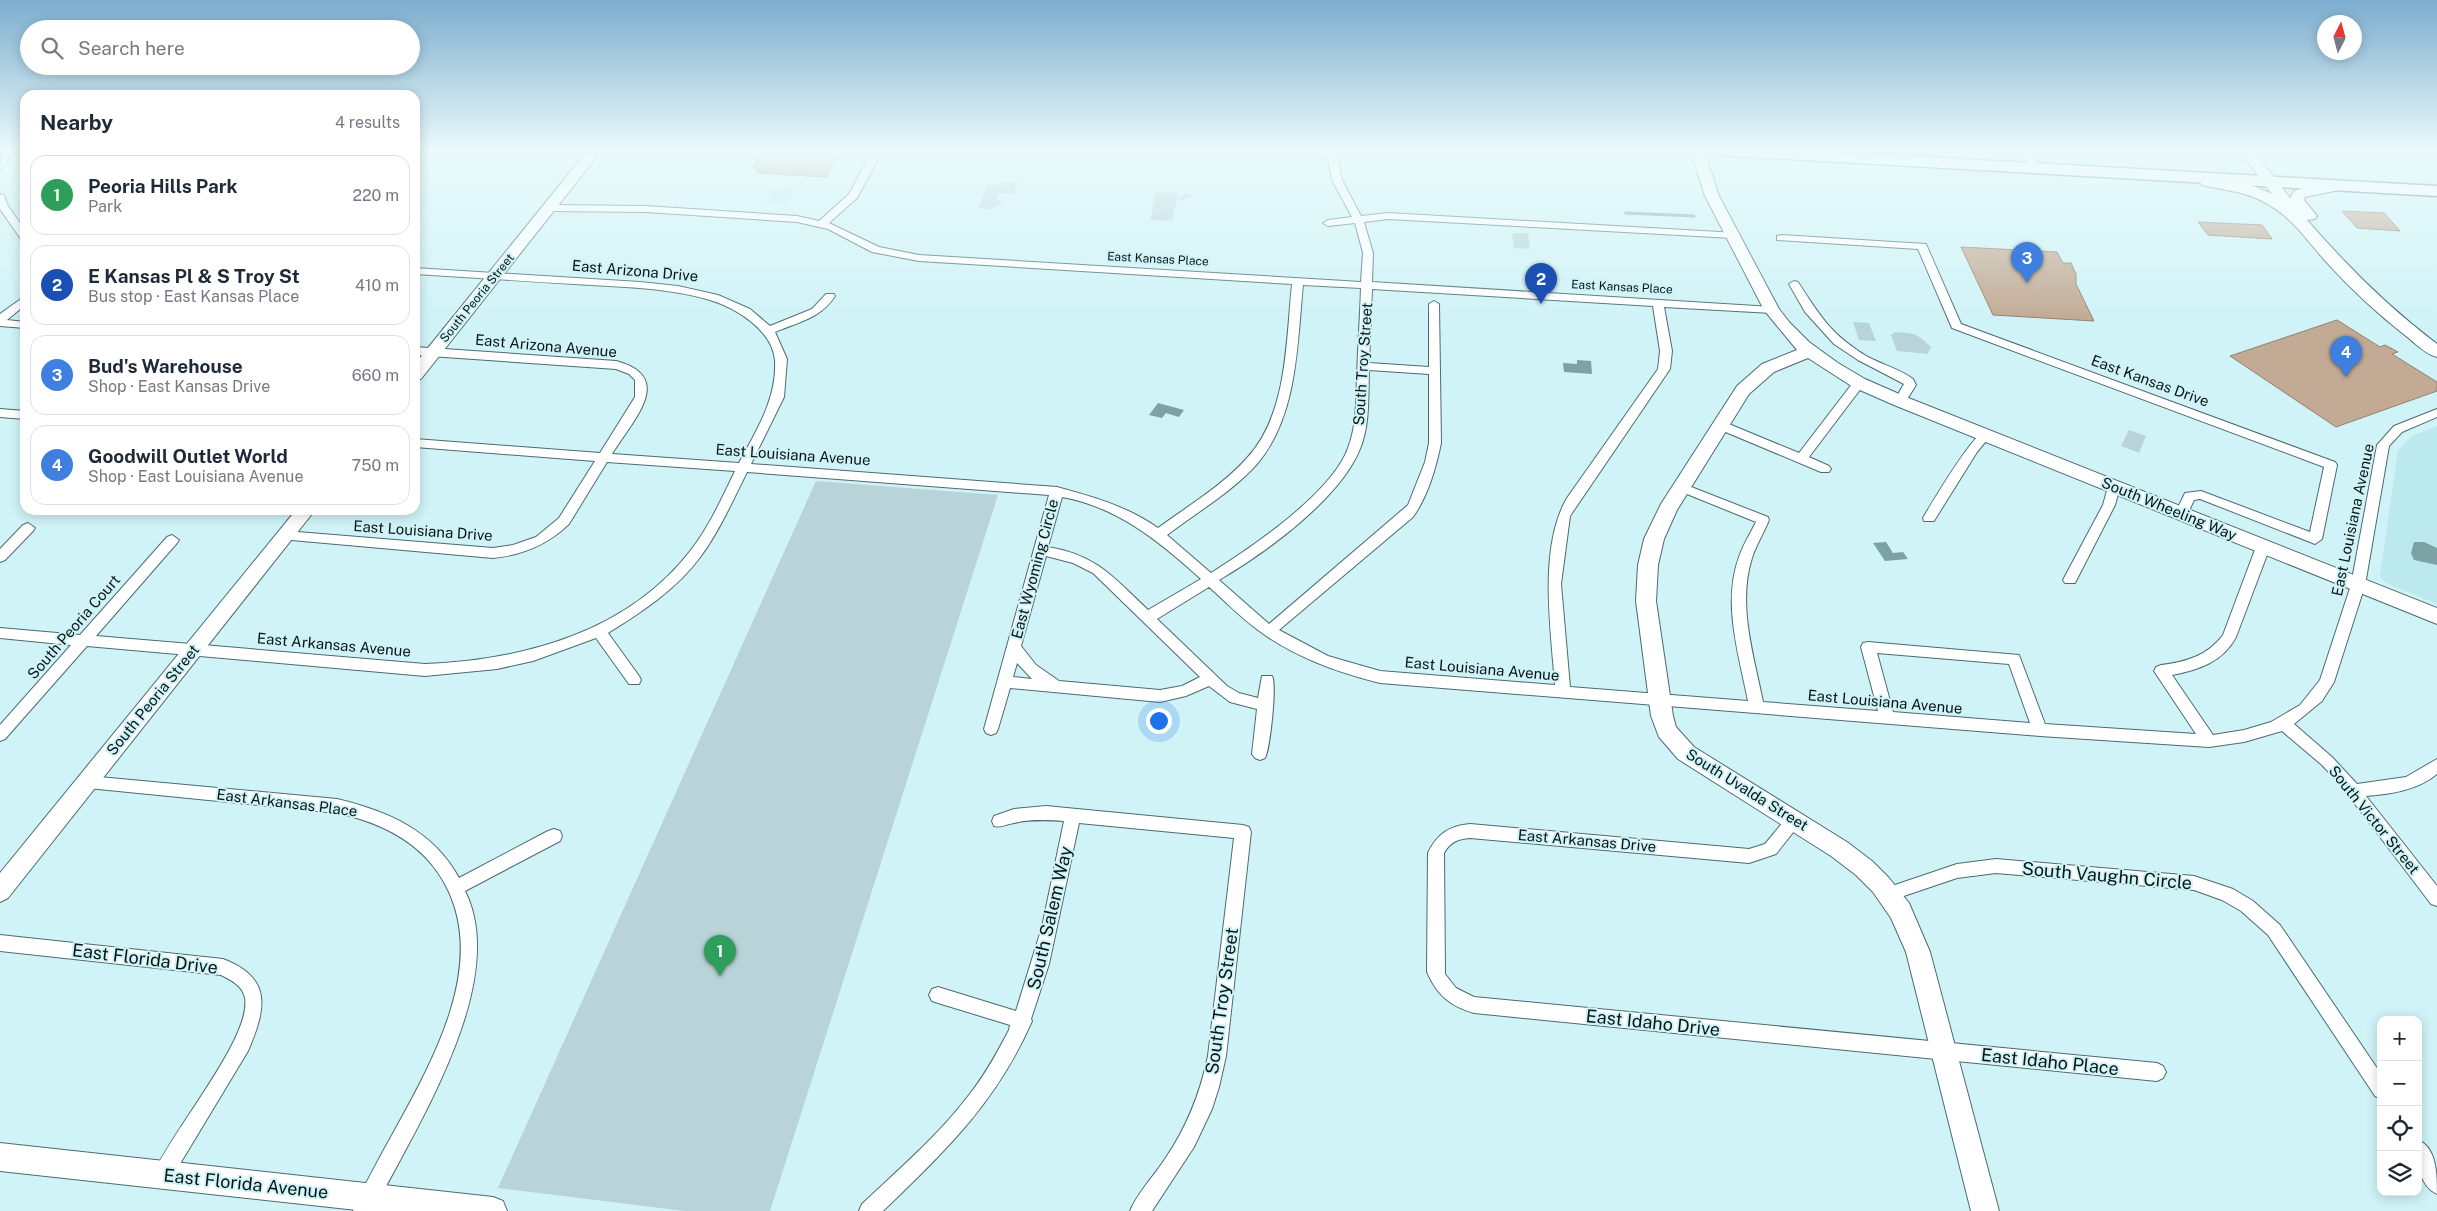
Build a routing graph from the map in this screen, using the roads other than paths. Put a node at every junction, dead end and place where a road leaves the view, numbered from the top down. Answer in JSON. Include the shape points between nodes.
{"nodes":[{"id":1,"x":3,"y":207,"type":"edge"},
{"id":2,"x":841,"y":207,"type":"edge"},
{"id":3,"x":1351,"y":207,"type":"edge"},
{"id":4,"x":1718,"y":207,"type":"edge"},
{"id":5,"x":2285,"y":207,"type":"edge"},
{"id":6,"x":2289,"y":207,"type":"edge"},
{"id":7,"x":2302,"y":207,"type":"edge"},
{"id":8,"x":549,"y":208,"type":"joint"},
{"id":9,"x":1358,"y":219,"type":"junction"},
{"id":10,"x":1328,"y":223,"type":"dead end"},
{"id":11,"x":822,"y":224,"type":"junction"},
{"id":12,"x":2303,"y":224,"type":"junction"},
{"id":13,"x":20,"y":230,"type":"edge"},
{"id":14,"x":1733,"y":235,"type":"junction"},
{"id":15,"x":1781,"y":238,"type":"dead end"},
{"id":16,"x":2335,"y":263,"type":"junction"},
{"id":17,"x":420,"y":271,"type":"edge"},
{"id":18,"x":495,"y":276,"type":"junction"},
{"id":19,"x":1298,"y":281,"type":"junction"},
{"id":20,"x":1794,"y":284,"type":"dead end"},
{"id":21,"x":1368,"y":285,"type":"junction"},
{"id":22,"x":830,"y":296,"type":"dead end"},
{"id":23,"x":1658,"y":303,"type":"junction"},
{"id":24,"x":20,"y":304,"type":"edge"},
{"id":25,"x":1434,"y":304,"type":"dead end"},
{"id":26,"x":1772,"y":310,"type":"junction"},
{"id":27,"x":0,"y":322,"type":"edge"},
{"id":28,"x":20,"y":324,"type":"edge"},
{"id":29,"x":768,"y":331,"type":"junction"},
{"id":30,"x":420,"y":351,"type":"edge"},
{"id":31,"x":1809,"y":351,"type":"junction"},
{"id":32,"x":434,"y":352,"type":"junction"},
{"id":33,"x":2437,"y":352,"type":"edge"},
{"id":34,"x":1364,"y":366,"type":"junction"},
{"id":35,"x":420,"y":369,"type":"edge"},
{"id":36,"x":1433,"y":371,"type":"junction"},
{"id":37,"x":1859,"y":383,"type":"junction"},
{"id":38,"x":1900,"y":401,"type":"junction"},
{"id":39,"x":0,"y":413,"type":"edge"},
{"id":40,"x":2437,"y":413,"type":"edge"},
{"id":41,"x":20,"y":415,"type":"edge"},
{"id":42,"x":1720,"y":425,"type":"junction"},
{"id":43,"x":1985,"y":435,"type":"junction"},
{"id":44,"x":420,"y":443,"type":"edge"},
{"id":45,"x":604,"y":457,"type":"junction"},
{"id":46,"x":1801,"y":459,"type":"junction"},
{"id":47,"x":743,"y":468,"type":"junction"},
{"id":48,"x":1825,"y":469,"type":"dead end"},
{"id":49,"x":1681,"y":487,"type":"junction"},
{"id":50,"x":2114,"y":487,"type":"junction"},
{"id":51,"x":1057,"y":491,"type":"junction"},
{"id":52,"x":2181,"y":514,"type":"junction"},
{"id":53,"x":302,"y":515,"type":"edge"},
{"id":54,"x":1928,"y":518,"type":"dead end"},
{"id":55,"x":28,"y":528,"type":"dead end"},
{"id":56,"x":1159,"y":534,"type":"junction"},
{"id":57,"x":285,"y":536,"type":"junction"},
{"id":58,"x":172,"y":540,"type":"dead end"},
{"id":59,"x":2263,"y":546,"type":"junction"},
{"id":60,"x":1040,"y":551,"type":"junction"},
{"id":61,"x":0,"y":557,"type":"edge"},
{"id":62,"x":1211,"y":580,"type":"junction"},
{"id":63,"x":2070,"y":580,"type":"dead end"},
{"id":64,"x":2358,"y":585,"type":"junction"},
{"id":65,"x":2437,"y":616,"type":"edge"},
{"id":66,"x":1147,"y":618,"type":"junction"},
{"id":67,"x":598,"y":630,"type":"junction"},
{"id":68,"x":1269,"y":631,"type":"junction"},
{"id":69,"x":0,"y":632,"type":"edge"},
{"id":70,"x":84,"y":640,"type":"junction"},
{"id":71,"x":1014,"y":646,"type":"junction"},
{"id":72,"x":194,"y":649,"type":"junction"},
{"id":73,"x":1210,"y":679,"type":"junction"},
{"id":74,"x":634,"y":680,"type":"dead end"},
{"id":75,"x":1267,"y":680,"type":"dead end"},
{"id":76,"x":1004,"y":682,"type":"junction"},
{"id":77,"x":1059,"y":687,"type":"junction"},
{"id":78,"x":1562,"y":692,"type":"junction"},
{"id":79,"x":1659,"y":700,"type":"junction"},
{"id":80,"x":1265,"y":705,"type":"junction"},
{"id":81,"x":1757,"y":708,"type":"junction"},
{"id":82,"x":1887,"y":718,"type":"junction"},
{"id":83,"x":2284,"y":724,"type":"junction"},
{"id":84,"x":991,"y":729,"type":"dead end"},
{"id":85,"x":2040,"y":730,"type":"junction"},
{"id":86,"x":0,"y":735,"type":"edge"},
{"id":87,"x":2209,"y":742,"type":"junction"},
{"id":88,"x":1260,"y":754,"type":"dead end"},
{"id":89,"x":2437,"y":765,"type":"edge"},
{"id":90,"x":88,"y":782,"type":"junction"},
{"id":91,"x":2353,"y":790,"type":"junction"},
{"id":92,"x":1073,"y":816,"type":"junction"},
{"id":93,"x":1794,"y":820,"type":"junction"},
{"id":94,"x":1000,"y":821,"type":"dead end"},
{"id":95,"x":554,"y":836,"type":"dead end"},
{"id":96,"x":456,"y":887,"type":"junction"},
{"id":97,"x":0,"y":890,"type":"edge"},
{"id":98,"x":1889,"y":894,"type":"junction"},
{"id":99,"x":2437,"y":899,"type":"edge"},
{"id":100,"x":1436,"y":913,"type":"joint"},
{"id":101,"x":0,"y":943,"type":"edge"},
{"id":102,"x":938,"y":995,"type":"dead end"},
{"id":103,"x":1023,"y":1020,"type":"junction"},
{"id":104,"x":1944,"y":1052,"type":"junction"},
{"id":105,"x":2157,"y":1072,"type":"dead end"},
{"id":106,"x":2377,"y":1084,"type":"edge"},
{"id":107,"x":2419,"y":1151,"type":"edge"},
{"id":108,"x":0,"y":1157,"type":"edge"},
{"id":109,"x":162,"y":1175,"type":"junction"},
{"id":110,"x":2437,"y":1184,"type":"edge"},
{"id":111,"x":367,"y":1204,"type":"edge"},
{"id":112,"x":493,"y":1211,"type":"edge"},
{"id":113,"x":869,"y":1211,"type":"edge"},
{"id":114,"x":1140,"y":1211,"type":"edge"},
{"id":115,"x":1985,"y":1211,"type":"edge"}],
"edges":[{"from":1,"to":13,"type":"street"},
{"from":2,"to":11,"type":"street"},
{"from":3,"to":9,"type":"street","name":"South Troy Street"},
{"from":4,"to":14,"type":"street"},
{"from":5,"to":12,"type":"street"},
{"from":6,"to":12,"type":"street"},
{"from":7,"to":16,"type":"street","via":[[2328,239]]},
{"from":8,"to":11,"type":"street","name":"East Kansas Place","via":[[646,209],[785,218]]},
{"from":8,"to":18,"type":"street","name":"South Peoria Street"},
{"from":9,"to":10,"type":"street"},
{"from":9,"to":14,"type":"street","via":[[1388,216]]},
{"from":9,"to":21,"type":"street","name":"South Troy Street","via":[[1367,246]]},
{"from":11,"to":19,"type":"street","name":"East Kansas Place","via":[[876,250],[907,257]]},
{"from":12,"to":16,"type":"street"},
{"from":14,"to":26,"type":"street"},
{"from":15,"to":52,"type":"street","name":"East Kansas Drive","via":[[1922,246],[1956,326],[2330,466],[2315,539],[2201,495],[2190,496]]},
{"from":16,"to":33,"type":"street","via":[[2385,312]]},
{"from":17,"to":18,"type":"street","name":"East Arizona Drive"},
{"from":18,"to":29,"type":"street","name":"East Arizona Drive","via":[[687,290],[731,303],[754,317]]},
{"from":18,"to":32,"type":"street","name":"South Peoria Street"},
{"from":19,"to":21,"type":"street","name":"East Kansas Place"},
{"from":19,"to":56,"type":"street","via":[[1282,400],[1268,439],[1258,455],[1239,474]]},
{"from":20,"to":38,"type":"street","via":[[1812,315],[1836,339],[1909,382]]},
{"from":21,"to":23,"type":"street","name":"East Kansas Place"},
{"from":21,"to":34,"type":"street","name":"South Troy Street"},
{"from":22,"to":29,"type":"street","via":[[816,311]]},
{"from":23,"to":26,"type":"street","name":"East Kansas Place"},
{"from":23,"to":78,"type":"street","via":[[1667,357],[1664,370],[1572,500],[1562,522],[1554,584]]},
{"from":24,"to":27,"type":"street"},
{"from":25,"to":36,"type":"street"},
{"from":26,"to":31,"type":"street"},
{"from":27,"to":28,"type":"street"},
{"from":29,"to":47,"type":"street","name":"East Arizona Drive","via":[[782,361],[781,385]]},
{"from":30,"to":32,"type":"street","name":"East Arizona Avenue"},
{"from":31,"to":37,"type":"street","name":"South Wheeling Way"},
{"from":31,"to":42,"type":"street","name":"South Uvalda Street","via":[[1777,363],[1754,377]]},
{"from":32,"to":35,"type":"street","name":"South Peoria Street"},
{"from":32,"to":45,"type":"street","name":"East Arizona Avenue","via":[[616,365],[632,370],[642,382],[641,397]]},
{"from":34,"to":36,"type":"street"},
{"from":34,"to":62,"type":"street","name":"South Troy Street","via":[[1358,439],[1342,472],[1315,502],[1256,551]]},
{"from":36,"to":68,"type":"street","via":[[1436,385],[1434,448],[1414,506]]},
{"from":37,"to":38,"type":"street","name":"South Wheeling Way"},
{"from":37,"to":46,"type":"street"},
{"from":38,"to":43,"type":"street","name":"South Wheeling Way"},
{"from":39,"to":41,"type":"street"},
{"from":40,"to":64,"type":"street","name":"East Louisiana Avenue","via":[[2398,429],[2383,445]]},
{"from":42,"to":46,"type":"street"},
{"from":42,"to":49,"type":"street","name":"South Uvalda Street"},
{"from":43,"to":50,"type":"street","name":"South Wheeling Way"},
{"from":43,"to":54,"type":"street"},
{"from":44,"to":45,"type":"street","name":"East Louisiana Avenue"},
{"from":45,"to":47,"type":"street","name":"East Louisiana Avenue"},
{"from":45,"to":57,"type":"street","name":"East Louisiana Drive","via":[[564,521],[545,538],[521,549],[493,553]]},
{"from":46,"to":48,"type":"street"},
{"from":47,"to":51,"type":"street","name":"East Louisiana Avenue"},
{"from":47,"to":67,"type":"street","name":"East Arizona Drive","via":[[712,529],[688,564],[640,606]]},
{"from":49,"to":79,"type":"street","name":"South Uvalda Street","via":[[1654,539],[1646,579],[1647,614]]},
{"from":49,"to":81,"type":"street","via":[[1763,520],[1745,559],[1739,602]]},
{"from":50,"to":52,"type":"street","name":"South Wheeling Way"},
{"from":50,"to":63,"type":"street","via":[[2109,505]]},
{"from":51,"to":56,"type":"street","name":"East Louisiana Avenue","via":[[1116,508]]},
{"from":51,"to":60,"type":"street","name":"East Wyoming Circle"},
{"from":52,"to":59,"type":"street","name":"South Wheeling Way"},
{"from":53,"to":57,"type":"street","name":"South Peoria Street"},
{"from":55,"to":61,"type":"street"},
{"from":56,"to":62,"type":"street","name":"East Louisiana Avenue"},
{"from":57,"to":72,"type":"street","name":"South Peoria Street"},
{"from":58,"to":70,"type":"street","name":"South Peoria Court"},
{"from":59,"to":64,"type":"street","name":"South Wheeling Way"},
{"from":59,"to":87,"type":"street","via":[[2224,646],[2212,657],[2196,664],[2161,670]]},
{"from":60,"to":66,"type":"street","via":[[1058,553],[1088,564]]},
{"from":60,"to":71,"type":"street","name":"East Wyoming Circle"},
{"from":62,"to":66,"type":"street","name":"South Troy Street"},
{"from":62,"to":68,"type":"street","name":"East Louisiana Avenue"},
{"from":64,"to":65,"type":"street","name":"South Wheeling Way"},
{"from":64,"to":83,"type":"street","name":"East Louisiana Avenue","via":[[2327,682],[2310,707]]},
{"from":66,"to":73,"type":"street"},
{"from":67,"to":72,"type":"street","name":"East Arkansas Avenue","via":[[518,660],[449,670]]},
{"from":67,"to":74,"type":"street"},
{"from":68,"to":78,"type":"street","name":"East Louisiana Avenue","via":[[1315,658],[1373,675]]},
{"from":69,"to":70,"type":"street","name":"East Arkansas Avenue"},
{"from":70,"to":72,"type":"street","name":"East Arkansas Avenue"},
{"from":70,"to":86,"type":"street","name":"South Peoria Court"},
{"from":71,"to":76,"type":"street","name":"East Wyoming Circle"},
{"from":71,"to":77,"type":"street","name":"East Wyoming Circle","via":[[1036,674]]},
{"from":72,"to":90,"type":"street","name":"South Peoria Street"},
{"from":73,"to":77,"type":"street","name":"East Wyoming Circle","via":[[1186,691],[1160,696]]},
{"from":73,"to":80,"type":"street","via":[[1235,698]]},
{"from":75,"to":80,"type":"street"},
{"from":76,"to":77,"type":"street","name":"East Wyoming Circle"},
{"from":76,"to":84,"type":"street","name":"East Wyoming Circle"},
{"from":78,"to":79,"type":"street","name":"East Louisiana Avenue"},
{"from":79,"to":81,"type":"street","name":"East Louisiana Avenue"},
{"from":79,"to":93,"type":"street","name":"South Uvalda Street","via":[[1667,731],[1686,753]]},
{"from":80,"to":88,"type":"street"},
{"from":81,"to":82,"type":"street","name":"East Louisiana Avenue"},
{"from":82,"to":85,"type":"street","name":"East Louisiana Avenue"},
{"from":82,"to":85,"type":"street","via":[[1868,647],[2014,658]]},
{"from":83,"to":87,"type":"street","name":"East Louisiana Avenue","via":[[2254,735]]},
{"from":83,"to":91,"type":"street","name":"South Victor Street","via":[[2327,761]]},
{"from":85,"to":87,"type":"street","name":"East Louisiana Avenue"},
{"from":89,"to":91,"type":"street","via":[[2412,782],[2395,787]]},
{"from":90,"to":96,"type":"street","name":"East Arkansas Place","via":[[337,806],[360,811],[400,826],[425,844],[439,858]]},
{"from":90,"to":97,"type":"street","name":"South Peoria Street"},
{"from":91,"to":99,"type":"street","name":"South Victor Street"},
{"from":92,"to":94,"type":"street","via":[[1025,814]]},
{"from":92,"to":103,"type":"street","name":"South Salem Way","via":[[1038,978]]},
{"from":92,"to":114,"type":"street","name":"South Troy Street","via":[[1243,832],[1218,1056],[1209,1092],[1182,1152]]},
{"from":93,"to":98,"type":"street","name":"South Uvalda Street","via":[[1855,860]]},
{"from":93,"to":100,"type":"street","name":"East Arkansas Drive","via":[[1770,849],[1749,856],[1458,832],[1447,836],[1436,853]]},
{"from":95,"to":96,"type":"street"},
{"from":96,"to":111,"type":"street","name":"East Arkansas Place","via":[[469,940],[465,989],[458,1016],[437,1066]]},
{"from":98,"to":104,"type":"street","name":"South Uvalda Street","via":[[1913,938]]},
{"from":98,"to":106,"type":"street","name":"South Vaughn Circle","via":[[1958,871],[1996,866],[2210,887],[2247,906],[2274,930]]},
{"from":100,"to":104,"type":"street","name":"East Idaho Drive","via":[[1436,972],[1450,995],[1462,1002]]},
{"from":101,"to":109,"type":"street","name":"East Florida Drive","via":[[223,967],[238,973],[248,983],[254,994],[251,1025]]},
{"from":102,"to":103,"type":"street"},
{"from":103,"to":113,"type":"street","name":"South Salem Way","via":[[1008,1053],[977,1100]]},
{"from":104,"to":105,"type":"street","name":"East Idaho Place"},
{"from":104,"to":115,"type":"street","name":"South Uvalda Street"},
{"from":107,"to":110,"type":"street"},
{"from":108,"to":109,"type":"street","name":"East Florida Avenue"},
{"from":109,"to":111,"type":"street","name":"East Florida Avenue"},
{"from":111,"to":112,"type":"street","name":"East Florida Avenue"}]}
